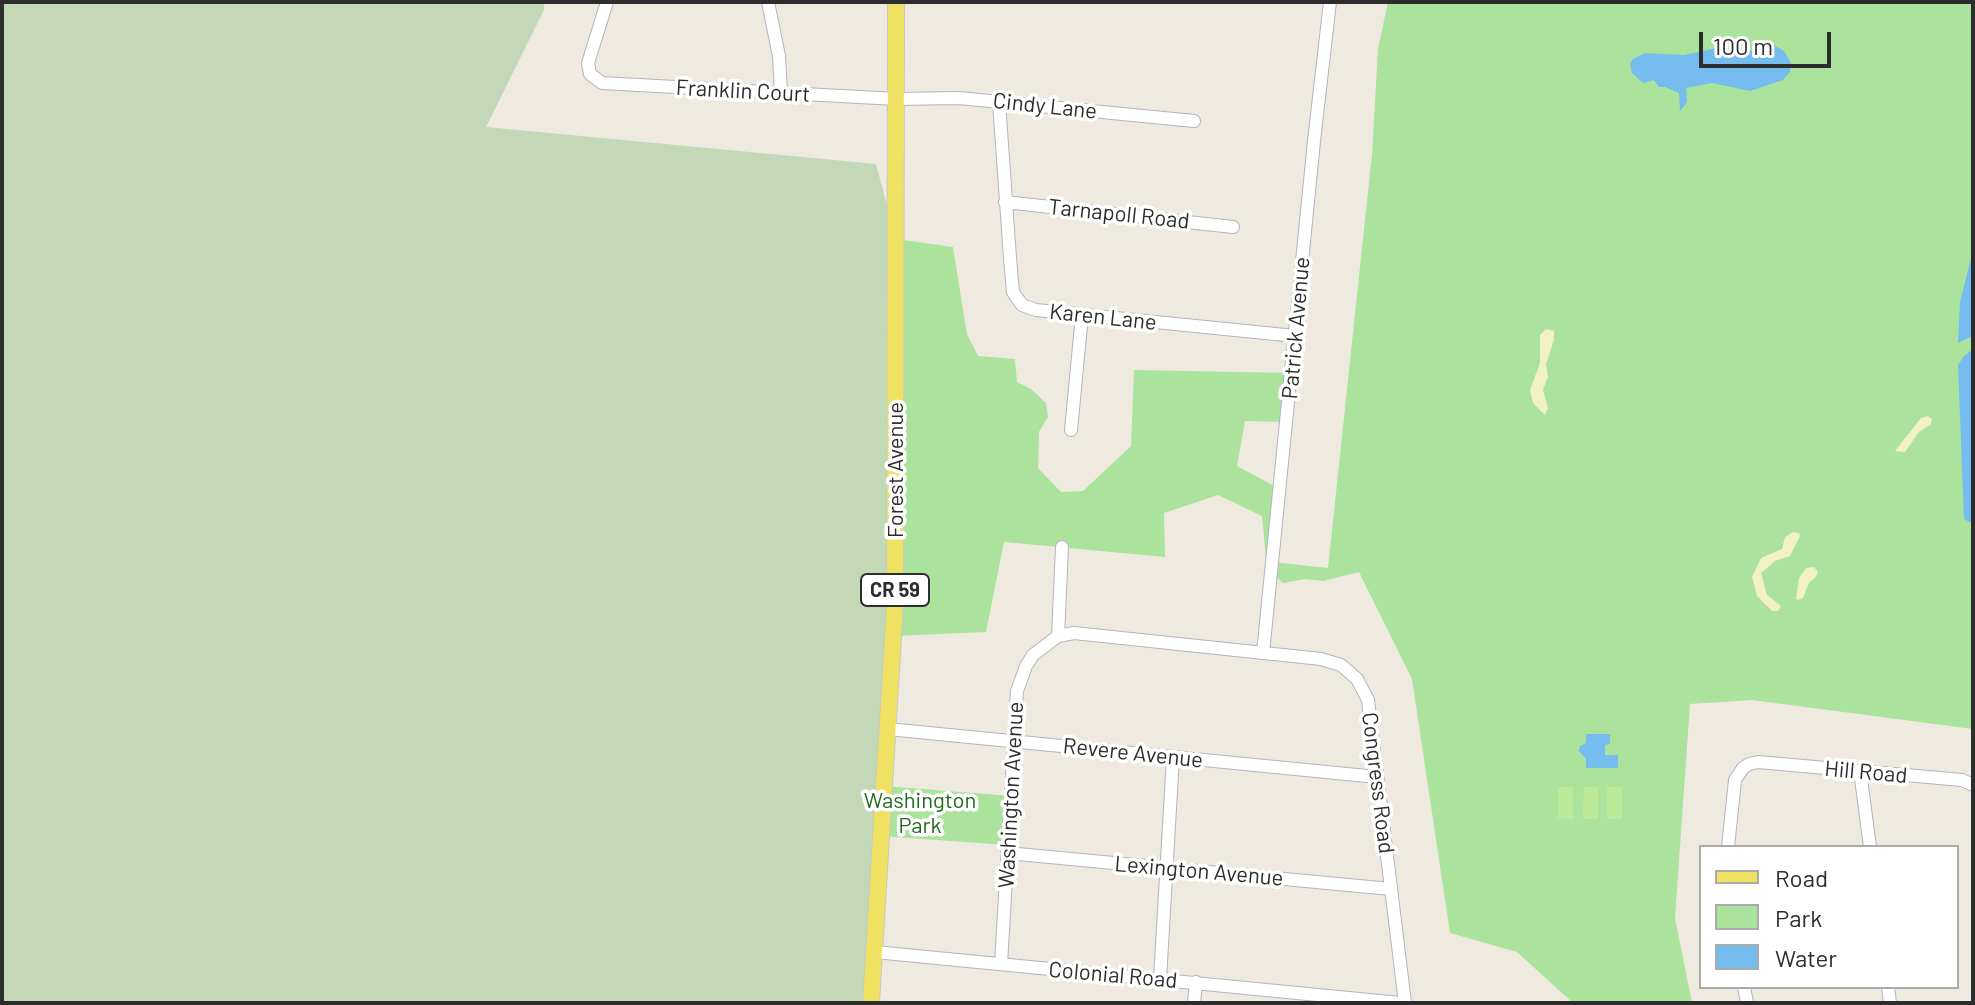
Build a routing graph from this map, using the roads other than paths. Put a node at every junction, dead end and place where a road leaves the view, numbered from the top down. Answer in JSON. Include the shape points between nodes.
{"nodes":[{"id":1,"x":607,"y":2,"type":"edge"},
{"id":2,"x":768,"y":2,"type":"edge"},
{"id":3,"x":896,"y":2,"type":"edge"},
{"id":4,"x":1330,"y":2,"type":"edge"},
{"id":5,"x":781,"y":93,"type":"junction"},
{"id":6,"x":896,"y":99,"type":"junction"},
{"id":7,"x":999,"y":102,"type":"junction"},
{"id":8,"x":1194,"y":121,"type":"dead end"},
{"id":9,"x":1005,"y":202,"type":"junction"},
{"id":10,"x":1233,"y":227,"type":"dead end"},
{"id":11,"x":1082,"y":315,"type":"junction"},
{"id":12,"x":1295,"y":336,"type":"junction"},
{"id":13,"x":1071,"y":430,"type":"dead end"},
{"id":14,"x":1062,"y":547,"type":"dead end"},
{"id":15,"x":1058,"y":636,"type":"junction"},
{"id":16,"x":1263,"y":653,"type":"junction"},
{"id":17,"x":888,"y":729,"type":"junction"},
{"id":18,"x":1014,"y":741,"type":"junction"},
{"id":19,"x":1173,"y":757,"type":"junction"},
{"id":20,"x":1860,"y":771,"type":"junction"},
{"id":21,"x":1377,"y":777,"type":"junction"},
{"id":22,"x":1973,"y":785,"type":"edge"},
{"id":23,"x":1728,"y":845,"type":"edge"},
{"id":24,"x":1870,"y":845,"type":"edge"},
{"id":25,"x":1007,"y":853,"type":"junction"},
{"id":26,"x":1167,"y":868,"type":"junction"},
{"id":27,"x":1391,"y":889,"type":"junction"},
{"id":28,"x":875,"y":952,"type":"junction"},
{"id":29,"x":1001,"y":964,"type":"junction"},
{"id":30,"x":1160,"y":979,"type":"junction"},
{"id":31,"x":1196,"y":982,"type":"junction"},
{"id":32,"x":871,"y":1003,"type":"edge"},
{"id":33,"x":1194,"y":1003,"type":"edge"},
{"id":34,"x":1402,"y":1003,"type":"edge"}],
"edges":[{"from":1,"to":5,"type":"street","name":"Franklin Court","via":[[588,63],[592,77],[602,83]]},
{"from":2,"to":5,"type":"street"},
{"from":3,"to":6,"type":"main road","number":"CR 59"},
{"from":4,"to":12,"type":"street","name":"Patrick Avenue"},
{"from":5,"to":6,"type":"street","name":"Franklin Court"},
{"from":6,"to":7,"type":"street","name":"Cindy Lane"},
{"from":6,"to":17,"type":"main road","name":"Forest Avenue","number":"CR 59","via":[[895,604]]},
{"from":7,"to":8,"type":"street","name":"Cindy Lane"},
{"from":7,"to":9,"type":"street","name":"Karen Lane"},
{"from":9,"to":10,"type":"street","name":"Tarnapoll Road"},
{"from":9,"to":11,"type":"street","name":"Karen Lane","via":[[1017,299],[1029,309]]},
{"from":11,"to":12,"type":"street","name":"Karen Lane"},
{"from":11,"to":13,"type":"street"},
{"from":12,"to":16,"type":"street","name":"Patrick Avenue"},
{"from":14,"to":15,"type":"street"},
{"from":15,"to":16,"type":"street","name":"Congress Road","via":[[1074,633]]},
{"from":15,"to":18,"type":"street","name":"Washington Avenue","via":[[1033,655],[1020,679]]},
{"from":16,"to":21,"type":"street","name":"Congress Road","via":[[1332,661],[1357,679],[1368,700]]},
{"from":17,"to":18,"type":"street","name":"Revere Avenue"},
{"from":17,"to":28,"type":"main road","name":"Forest Avenue","number":"CR 59"},
{"from":18,"to":19,"type":"street","name":"Revere Avenue"},
{"from":18,"to":25,"type":"street","name":"Washington Avenue"},
{"from":19,"to":21,"type":"street","name":"Revere Avenue"},
{"from":19,"to":26,"type":"street"},
{"from":20,"to":22,"type":"street","name":"Hill Road"},
{"from":20,"to":23,"type":"street","name":"Hill Road","via":[[1758,762],[1743,768],[1735,780]]},
{"from":20,"to":24,"type":"street"},
{"from":21,"to":27,"type":"street","name":"Congress Road"},
{"from":25,"to":26,"type":"street","name":"Lexington Avenue"},
{"from":25,"to":29,"type":"street","name":"Washington Avenue"},
{"from":26,"to":27,"type":"street","name":"Lexington Avenue"},
{"from":26,"to":30,"type":"street"},
{"from":27,"to":34,"type":"street","name":"Congress Road"},
{"from":28,"to":29,"type":"street","name":"Colonial Road"},
{"from":28,"to":32,"type":"main road","name":"Forest Avenue","number":"CR 59"},
{"from":29,"to":30,"type":"street","name":"Colonial Road"},
{"from":30,"to":31,"type":"street","name":"Colonial Road"},
{"from":31,"to":33,"type":"street"},
{"from":31,"to":34,"type":"street","name":"Colonial Road"}]}
